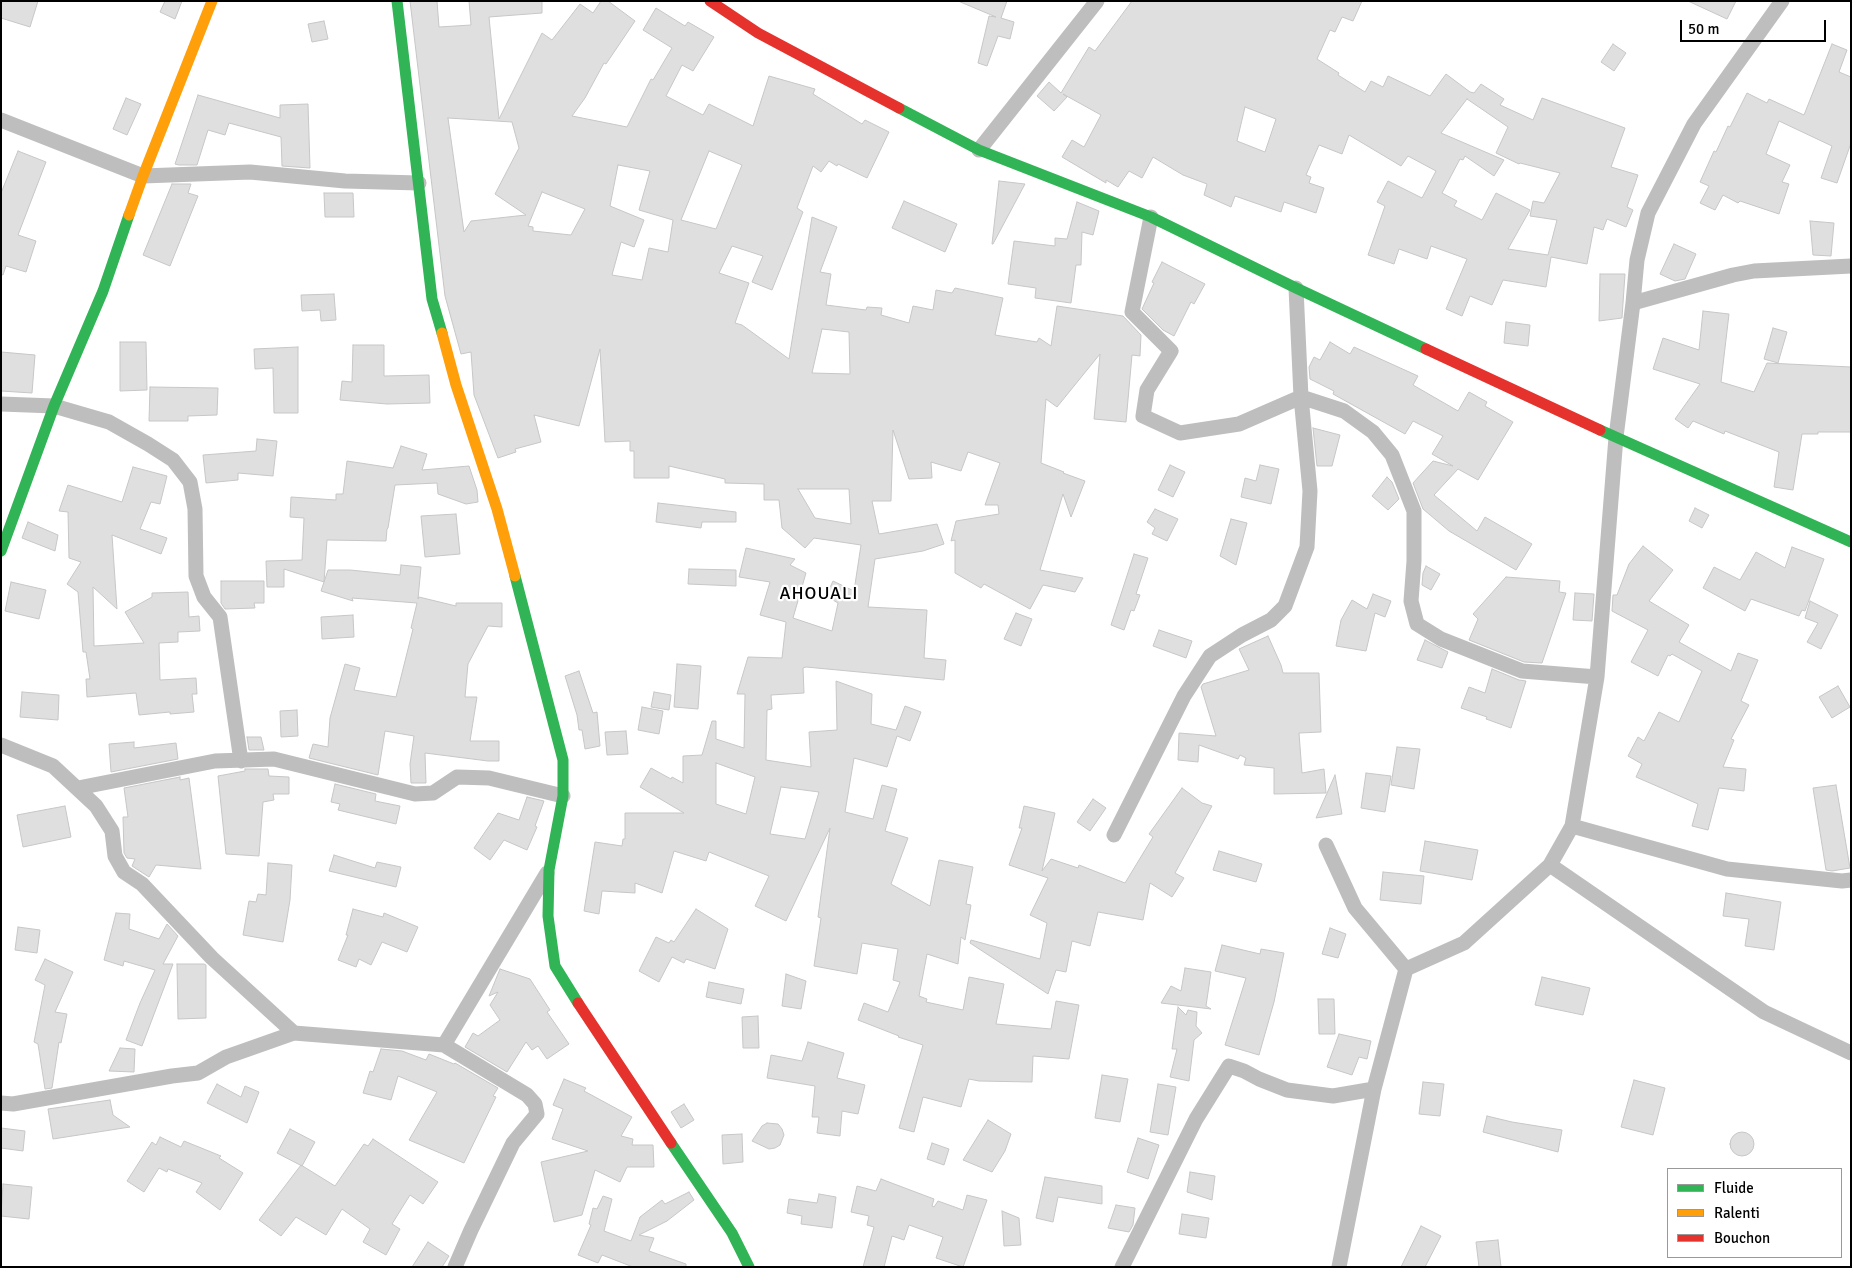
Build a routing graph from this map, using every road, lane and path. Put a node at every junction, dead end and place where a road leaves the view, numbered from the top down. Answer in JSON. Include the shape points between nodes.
{"nodes":[{"id":1,"x":212,"y":1,"type":"edge"},
{"id":2,"x":397,"y":1,"type":"edge"},
{"id":3,"x":710,"y":1,"type":"edge"},
{"id":4,"x":1097,"y":1,"type":"edge"},
{"id":5,"x":1782,"y":1,"type":"edge"},
{"id":6,"x":1,"y":120,"type":"edge"},
{"id":7,"x":979,"y":150,"type":"junction"},
{"id":8,"x":143,"y":176,"type":"junction"},
{"id":9,"x":419,"y":183,"type":"junction"},
{"id":10,"x":1151,"y":218,"type":"junction"},
{"id":11,"x":1851,"y":266,"type":"edge"},
{"id":12,"x":1296,"y":288,"type":"junction"},
{"id":13,"x":1633,"y":303,"type":"junction"},
{"id":14,"x":1301,"y":397,"type":"junction"},
{"id":15,"x":1,"y":404,"type":"edge"},
{"id":16,"x":54,"y":406,"type":"junction"},
{"id":17,"x":1616,"y":437,"type":"junction"},
{"id":18,"x":1851,"y":542,"type":"edge"},
{"id":19,"x":1,"y":551,"type":"edge"},
{"id":20,"x":1597,"y":677,"type":"junction"},
{"id":21,"x":1,"y":745,"type":"edge"},
{"id":22,"x":241,"y":761,"type":"junction"},
{"id":23,"x":78,"y":788,"type":"junction"},
{"id":24,"x":563,"y":796,"type":"junction"},
{"id":25,"x":1572,"y":826,"type":"junction"},
{"id":26,"x":1114,"y":835,"type":"dead end"},
{"id":27,"x":1326,"y":845,"type":"dead end"},
{"id":28,"x":1550,"y":865,"type":"junction"},
{"id":29,"x":549,"y":870,"type":"junction"},
{"id":30,"x":1851,"y":880,"type":"edge"},
{"id":31,"x":1406,"y":969,"type":"junction"},
{"id":32,"x":294,"y":1033,"type":"junction"},
{"id":33,"x":444,"y":1045,"type":"junction"},
{"id":34,"x":1851,"y":1053,"type":"edge"},
{"id":35,"x":1374,"y":1089,"type":"junction"},
{"id":36,"x":1,"y":1103,"type":"edge"},
{"id":37,"x":455,"y":1267,"type":"edge"},
{"id":38,"x":749,"y":1267,"type":"edge"},
{"id":39,"x":1122,"y":1267,"type":"edge"},
{"id":40,"x":1339,"y":1267,"type":"edge"}],
"edges":[{"from":1,"to":8,"type":"street"},
{"from":2,"to":9,"type":"street"},
{"from":3,"to":7,"type":"street","via":[[758,32]]},
{"from":4,"to":7,"type":"street"},
{"from":5,"to":13,"type":"street","via":[[1694,124],[1648,213],[1637,260]]},
{"from":6,"to":8,"type":"street"},
{"from":7,"to":10,"type":"street"},
{"from":8,"to":9,"type":"street","via":[[250,172],[345,181]]},
{"from":8,"to":16,"type":"street","via":[[103,291]]},
{"from":9,"to":24,"type":"street","via":[[432,299],[456,385],[497,509],[562,760]]},
{"from":10,"to":12,"type":"street"},
{"from":10,"to":14,"type":"street","via":[[1132,312],[1171,351],[1146,390],[1143,416],[1180,433],[1239,424]]},
{"from":11,"to":13,"type":"street","via":[[1754,271]]},
{"from":12,"to":14,"type":"street"},
{"from":12,"to":17,"type":"street"},
{"from":13,"to":17,"type":"street"},
{"from":14,"to":20,"type":"street","via":[[1344,410],[1373,432],[1392,455],[1414,511],[1411,601],[1417,624],[1441,639],[1522,671]]},
{"from":14,"to":26,"type":"street","via":[[1310,491],[1307,547],[1285,606],[1271,620],[1210,656],[1184,696]]},
{"from":15,"to":16,"type":"street"},
{"from":16,"to":19,"type":"street"},
{"from":16,"to":22,"type":"street","via":[[108,422],[148,444],[173,460],[190,482],[195,509],[196,576],[204,597],[220,617]]},
{"from":17,"to":18,"type":"street"},
{"from":17,"to":20,"type":"street"},
{"from":20,"to":25,"type":"street"},
{"from":21,"to":23,"type":"street","via":[[53,766]]},
{"from":22,"to":23,"type":"street","via":[[215,762]]},
{"from":22,"to":24,"type":"street","via":[[274,759],[415,794],[433,793],[457,777],[489,778]]},
{"from":23,"to":32,"type":"street","via":[[96,806],[112,832],[115,856],[124,872],[142,884],[212,958]]},
{"from":24,"to":29,"type":"street"},
{"from":25,"to":28,"type":"street"},
{"from":25,"to":30,"type":"street","via":[[1727,869]]},
{"from":27,"to":31,"type":"street","via":[[1355,908]]},
{"from":28,"to":31,"type":"street","via":[[1464,944]]},
{"from":28,"to":34,"type":"street","via":[[1764,1012]]},
{"from":29,"to":33,"type":"street"},
{"from":29,"to":38,"type":"street","via":[[548,916],[555,966],[732,1233]]},
{"from":31,"to":35,"type":"street"},
{"from":32,"to":33,"type":"street"},
{"from":32,"to":36,"type":"street","via":[[226,1057],[198,1073],[13,1104]]},
{"from":33,"to":37,"type":"street","via":[[527,1095],[535,1104],[537,1114],[513,1143]]},
{"from":35,"to":39,"type":"street","via":[[1333,1096],[1287,1090],[1229,1066],[1196,1119]]},
{"from":35,"to":40,"type":"street"}]}
